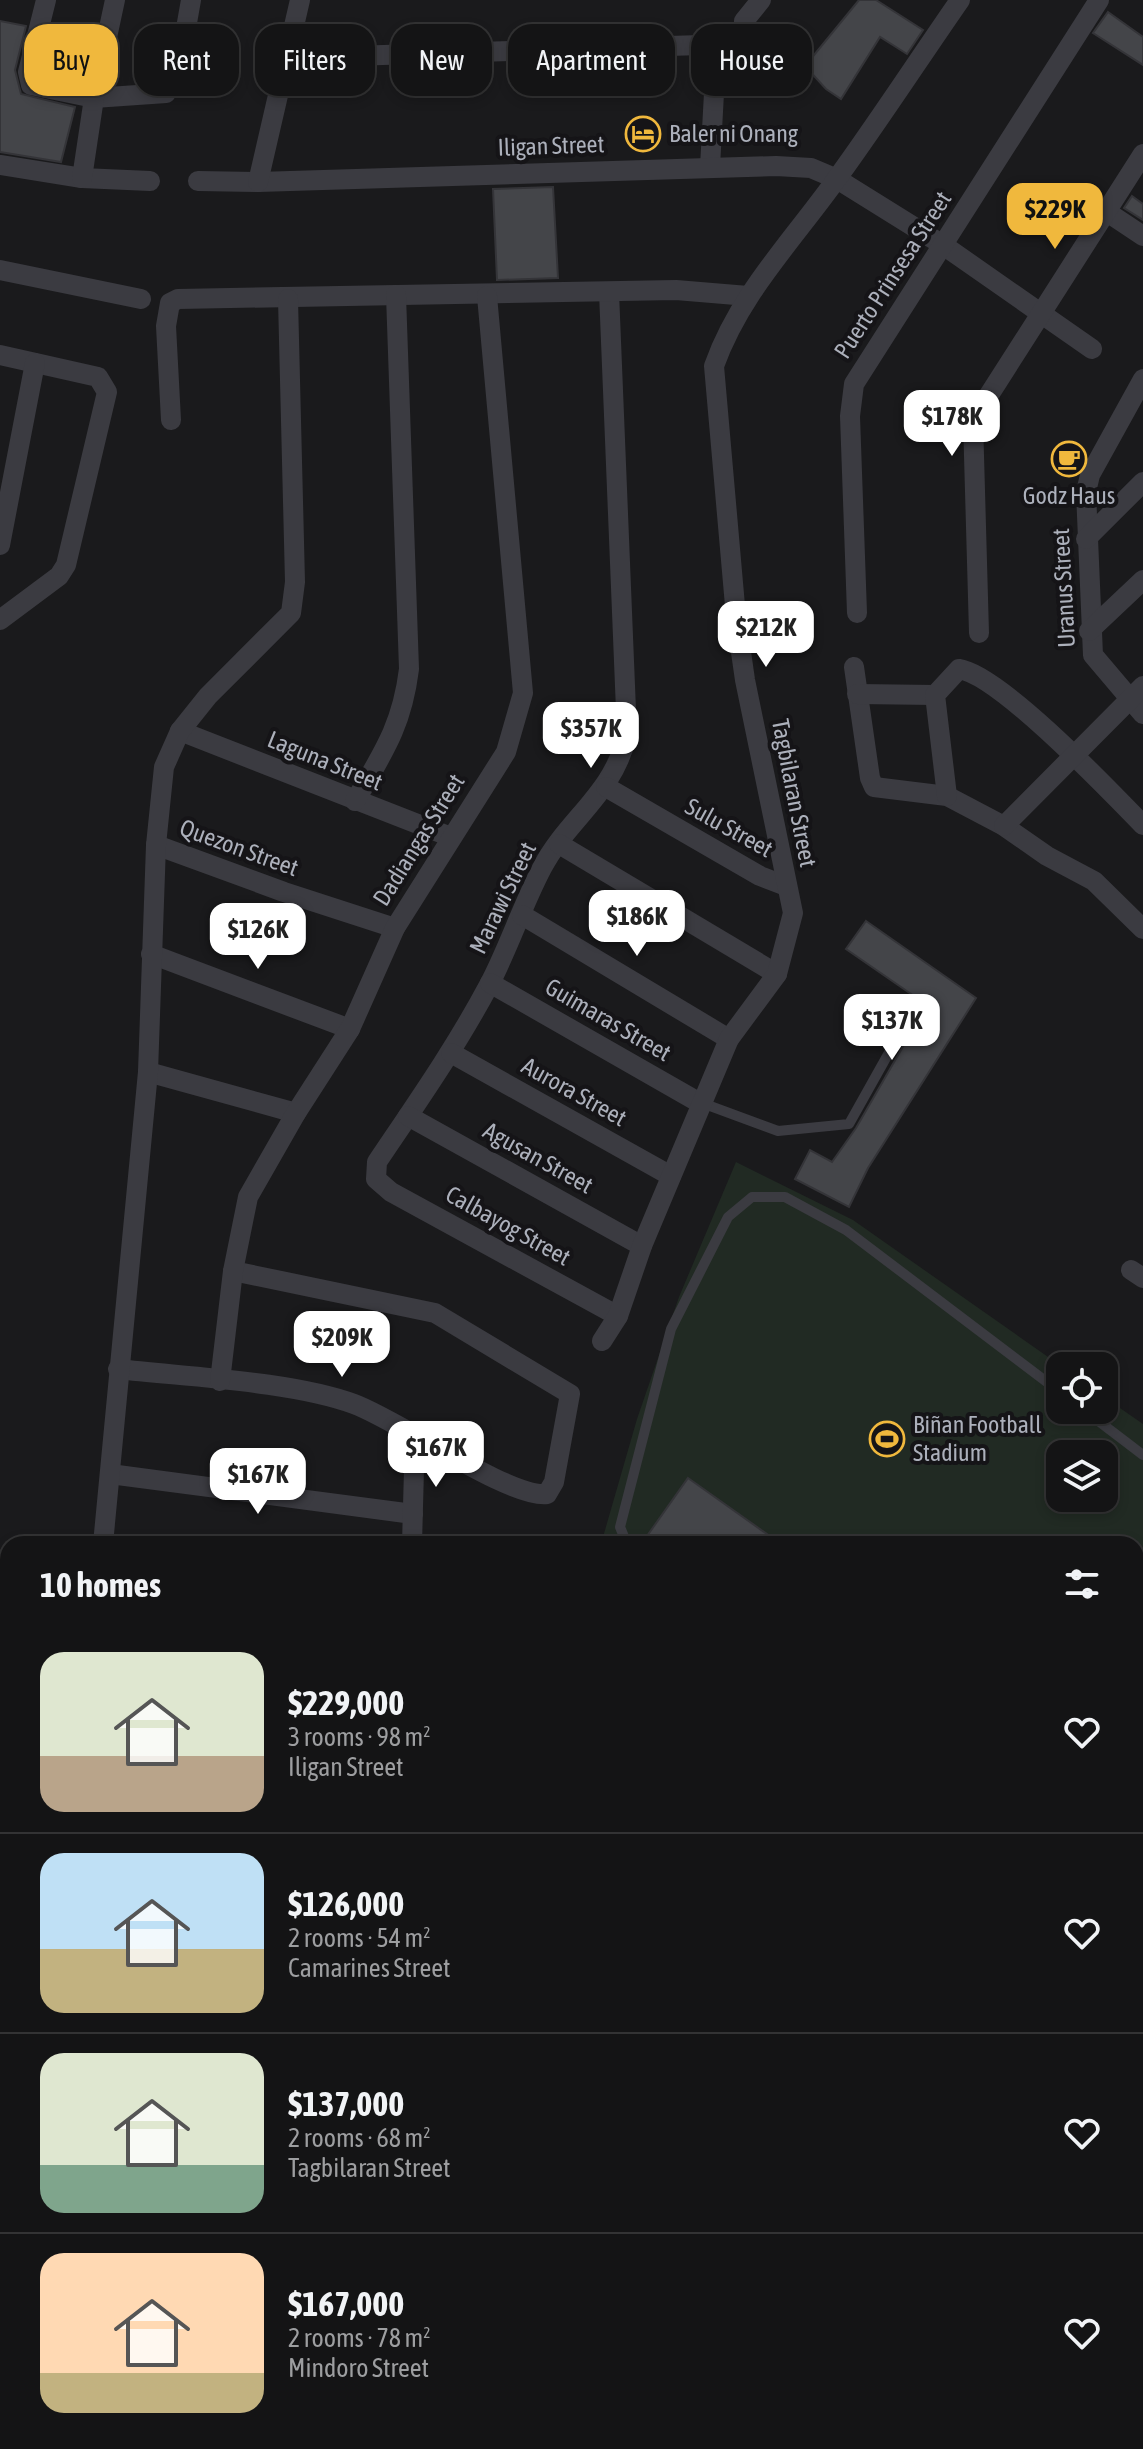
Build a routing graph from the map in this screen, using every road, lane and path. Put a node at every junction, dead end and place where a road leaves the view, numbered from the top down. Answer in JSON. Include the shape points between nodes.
{"nodes":[{"id":1,"x":46,"y":0,"type":"edge"},
{"id":2,"x":115,"y":0,"type":"edge"},
{"id":3,"x":191,"y":0,"type":"edge"},
{"id":4,"x":300,"y":0,"type":"edge"},
{"id":5,"x":761,"y":0,"type":"edge"},
{"id":6,"x":960,"y":0,"type":"edge"},
{"id":7,"x":1099,"y":0,"type":"edge"},
{"id":8,"x":744,"y":21,"type":"dead end"},
{"id":9,"x":295,"y":24,"type":"edge"},
{"id":10,"x":375,"y":55,"type":"edge"},
{"id":11,"x":279,"y":96,"type":"edge"},
{"id":12,"x":94,"y":98,"type":"junction"},
{"id":13,"x":1143,"y":154,"type":"edge"},
{"id":14,"x":0,"y":165,"type":"edge"},
{"id":15,"x":710,"y":167,"type":"junction"},
{"id":16,"x":82,"y":178,"type":"junction"},
{"id":17,"x":837,"y":179,"type":"junction"},
{"id":18,"x":150,"y":181,"type":"dead end"},
{"id":19,"x":198,"y":181,"type":"dead end"},
{"id":20,"x":258,"y":182,"type":"junction"},
{"id":21,"x":1107,"y":212,"type":"junction"},
{"id":22,"x":1143,"y":236,"type":"edge"},
{"id":23,"x":943,"y":245,"type":"junction"},
{"id":24,"x":0,"y":270,"type":"edge"},
{"id":25,"x":609,"y":292,"type":"junction"},
{"id":26,"x":396,"y":295,"type":"junction"},
{"id":27,"x":487,"y":296,"type":"junction"},
{"id":28,"x":748,"y":296,"type":"junction"},
{"id":29,"x":141,"y":299,"type":"dead end"},
{"id":30,"x":288,"y":299,"type":"junction"},
{"id":31,"x":1041,"y":315,"type":"junction"},
{"id":32,"x":1092,"y":349,"type":"dead end"},
{"id":33,"x":0,"y":355,"type":"edge"},
{"id":34,"x":35,"y":363,"type":"junction"},
{"id":35,"x":1143,"y":379,"type":"edge"},
{"id":36,"x":171,"y":420,"type":"dead end"},
{"id":37,"x":1143,"y":482,"type":"edge"},
{"id":38,"x":1086,"y":539,"type":"junction"},
{"id":39,"x":0,"y":545,"type":"edge"},
{"id":40,"x":1143,"y":580,"type":"edge"},
{"id":41,"x":857,"y":613,"type":"dead end"},
{"id":42,"x":0,"y":620,"type":"edge"},
{"id":43,"x":1089,"y":631,"type":"junction"},
{"id":44,"x":979,"y":633,"type":"dead end"},
{"id":45,"x":854,"y":667,"type":"dead end"},
{"id":46,"x":857,"y":694,"type":"junction"},
{"id":47,"x":935,"y":695,"type":"junction"},
{"id":48,"x":1138,"y":700,"type":"edge"},
{"id":49,"x":180,"y":731,"type":"junction"},
{"id":50,"x":1074,"y":753,"type":"junction"},
{"id":51,"x":606,"y":787,"type":"junction"},
{"id":52,"x":947,"y":796,"type":"junction"},
{"id":53,"x":355,"y":801,"type":"junction"},
{"id":54,"x":1143,"y":825,"type":"edge"},
{"id":55,"x":1004,"y":826,"type":"junction"},
{"id":56,"x":451,"y":837,"type":"junction"},
{"id":57,"x":559,"y":844,"type":"junction"},
{"id":58,"x":156,"y":845,"type":"junction"},
{"id":59,"x":786,"y":886,"type":"junction"},
{"id":60,"x":522,"y":915,"type":"junction"},
{"id":61,"x":395,"y":928,"type":"junction"},
{"id":62,"x":1143,"y":929,"type":"edge"},
{"id":63,"x":151,"y":954,"type":"junction"},
{"id":64,"x":777,"y":974,"type":"junction"},
{"id":65,"x":490,"y":983,"type":"junction"},
{"id":66,"x":910,"y":1015,"type":"dead end"},
{"id":67,"x":350,"y":1029,"type":"junction"},
{"id":68,"x":729,"y":1039,"type":"junction"},
{"id":69,"x":451,"y":1053,"type":"junction"},
{"id":70,"x":148,"y":1072,"type":"junction"},
{"id":71,"x":700,"y":1103,"type":"junction"},
{"id":72,"x":296,"y":1113,"type":"junction"},
{"id":73,"x":408,"y":1116,"type":"junction"},
{"id":74,"x":671,"y":1176,"type":"junction"},
{"id":75,"x":376,"y":1179,"type":"joint"},
{"id":76,"x":642,"y":1246,"type":"junction"},
{"id":77,"x":233,"y":1271,"type":"junction"},
{"id":78,"x":618,"y":1316,"type":"junction"},
{"id":79,"x":602,"y":1341,"type":"dead end"},
{"id":80,"x":118,"y":1369,"type":"junction"},
{"id":81,"x":220,"y":1381,"type":"junction"},
{"id":82,"x":1046,"y":1381,"type":"edge"},
{"id":83,"x":1102,"y":1424,"type":"edge"},
{"id":84,"x":415,"y":1432,"type":"junction"},
{"id":85,"x":1143,"y":1455,"type":"edge"},
{"id":86,"x":110,"y":1474,"type":"junction"},
{"id":87,"x":413,"y":1514,"type":"junction"},
{"id":88,"x":104,"y":1536,"type":"edge"},
{"id":89,"x":412,"y":1536,"type":"edge"},
{"id":90,"x":624,"y":1536,"type":"edge"}],
"edges":[{"from":1,"to":12,"type":"street","via":[[28,72],[31,85]]},
{"from":2,"to":12,"type":"street"},
{"from":3,"to":12,"type":"street","via":[[179,68],[166,93]]},
{"from":4,"to":9,"type":"street"},
{"from":5,"to":8,"type":"street"},
{"from":6,"to":17,"type":"street","name":"Tagbilaran Street"},
{"from":7,"to":23,"type":"street","name":"Puerto Prinsesa Street"},
{"from":10,"to":15,"type":"street","via":[[701,45],[716,56]]},
{"from":11,"to":20,"type":"street"},
{"from":12,"to":16,"type":"street"},
{"from":13,"to":21,"type":"street"},
{"from":14,"to":16,"type":"street"},
{"from":15,"to":17,"type":"street","name":"Iligan Street","via":[[811,168]]},
{"from":15,"to":20,"type":"street","name":"Iligan Street"},
{"from":16,"to":18,"type":"street"},
{"from":17,"to":23,"type":"street","name":"Iligan Street"},
{"from":17,"to":28,"type":"street","name":"Tagbilaran Street"},
{"from":19,"to":20,"type":"street","name":"Iligan Street"},
{"from":21,"to":22,"type":"street"},
{"from":21,"to":31,"type":"street"},
{"from":23,"to":31,"type":"street","name":"Iligan Street"},
{"from":23,"to":41,"type":"street","name":"Puerto Prinsesa Street","via":[[854,384],[850,416]]},
{"from":24,"to":29,"type":"street"},
{"from":25,"to":27,"type":"street"},
{"from":25,"to":28,"type":"street"},
{"from":25,"to":51,"type":"street","name":"Marawi Street","via":[[627,735],[621,761]]},
{"from":26,"to":27,"type":"street"},
{"from":26,"to":30,"type":"street"},
{"from":26,"to":53,"type":"street","via":[[409,669],[395,730]]},
{"from":27,"to":56,"type":"street","name":"Dadiangas Street","via":[[523,693],[506,752]]},
{"from":28,"to":59,"type":"street","name":"Tagbilaran Street","via":[[714,366],[716,400],[738,633]]},
{"from":30,"to":36,"type":"street","via":[[189,298],[170,303],[166,326]]},
{"from":30,"to":49,"type":"street","via":[[295,582],[291,613]]},
{"from":31,"to":32,"type":"street","name":"Iligan Street"},
{"from":31,"to":44,"type":"street","via":[[973,420]]},
{"from":33,"to":34,"type":"street"},
{"from":34,"to":39,"type":"street"},
{"from":34,"to":42,"type":"street","via":[[98,377],[107,392],[66,565]]},
{"from":35,"to":38,"type":"street","name":"Uranus Street","via":[[1090,475]]},
{"from":37,"to":38,"type":"street"},
{"from":38,"to":43,"type":"street","name":"Uranus Street"},
{"from":40,"to":43,"type":"street"},
{"from":43,"to":48,"type":"street","name":"Uranus Street","via":[[1097,664]]},
{"from":45,"to":46,"type":"street"},
{"from":46,"to":47,"type":"street"},
{"from":46,"to":52,"type":"street","via":[[874,787]]},
{"from":47,"to":50,"type":"street","via":[[959,669],[969,671]]},
{"from":47,"to":52,"type":"street"},
{"from":48,"to":50,"type":"street"},
{"from":49,"to":53,"type":"street","name":"Laguna Street"},
{"from":49,"to":58,"type":"street","via":[[164,767]]},
{"from":50,"to":54,"type":"street"},
{"from":50,"to":55,"type":"street"},
{"from":51,"to":57,"type":"street","name":"Marawi Street"},
{"from":51,"to":59,"type":"street","name":"Sulu Street"},
{"from":52,"to":55,"type":"street"},
{"from":53,"to":56,"type":"street","name":"Laguna Street"},
{"from":55,"to":62,"type":"street","via":[[1094,881]]},
{"from":56,"to":61,"type":"street","name":"Dadiangas Street"},
{"from":57,"to":60,"type":"street","name":"Marawi Street","via":[[543,866]]},
{"from":57,"to":64,"type":"street"},
{"from":58,"to":61,"type":"street","name":"Quezon Street"},
{"from":58,"to":63,"type":"street"},
{"from":59,"to":64,"type":"street","name":"Tagbilaran Street","via":[[793,913]]},
{"from":60,"to":65,"type":"street","name":"Marawi Street"},
{"from":60,"to":68,"type":"street"},
{"from":61,"to":67,"type":"street","name":"Dadiangas Street"},
{"from":63,"to":67,"type":"street"},
{"from":63,"to":70,"type":"street"},
{"from":64,"to":68,"type":"street","name":"Tagbilaran Street"},
{"from":65,"to":69,"type":"street","name":"Marawi Street"},
{"from":65,"to":71,"type":"street","name":"Guimaras Street"},
{"from":66,"to":71,"type":"lane","via":[[849,1124],[778,1131]]},
{"from":67,"to":72,"type":"street","name":"Dadiangas Street"},
{"from":68,"to":71,"type":"street","name":"Tagbilaran Street"},
{"from":69,"to":73,"type":"street","name":"Marawi Street"},
{"from":69,"to":74,"type":"street","name":"Aurora Street"},
{"from":70,"to":72,"type":"street"},
{"from":70,"to":80,"type":"street"},
{"from":71,"to":74,"type":"street","name":"Tagbilaran Street"},
{"from":72,"to":77,"type":"street","name":"Dadiangas Street","via":[[248,1197]]},
{"from":73,"to":75,"type":"street","name":"Marawi Street","via":[[377,1162]]},
{"from":73,"to":76,"type":"street","name":"Agusan Street"},
{"from":74,"to":76,"type":"street","name":"Tagbilaran Street"},
{"from":75,"to":78,"type":"street","name":"Calbayog Street"},
{"from":76,"to":78,"type":"street","name":"Tagbilaran Street"},
{"from":77,"to":81,"type":"street","name":"Dadiangas Street"},
{"from":77,"to":84,"type":"street","via":[[435,1313],[570,1394],[554,1482],[547,1494],[535,1496],[482,1472]]},
{"from":78,"to":79,"type":"street","name":"Tagbilaran Street"},
{"from":80,"to":81,"type":"street"},
{"from":80,"to":86,"type":"street"},
{"from":81,"to":84,"type":"street","via":[[353,1404]]},
{"from":82,"to":90,"type":"lane","via":[[846,1230],[785,1197],[752,1197],[728,1217],[671,1329],[620,1527]]},
{"from":83,"to":85,"type":"lane"},
{"from":84,"to":87,"type":"street"},
{"from":86,"to":87,"type":"street"},
{"from":86,"to":88,"type":"street"},
{"from":87,"to":89,"type":"street"}]}
